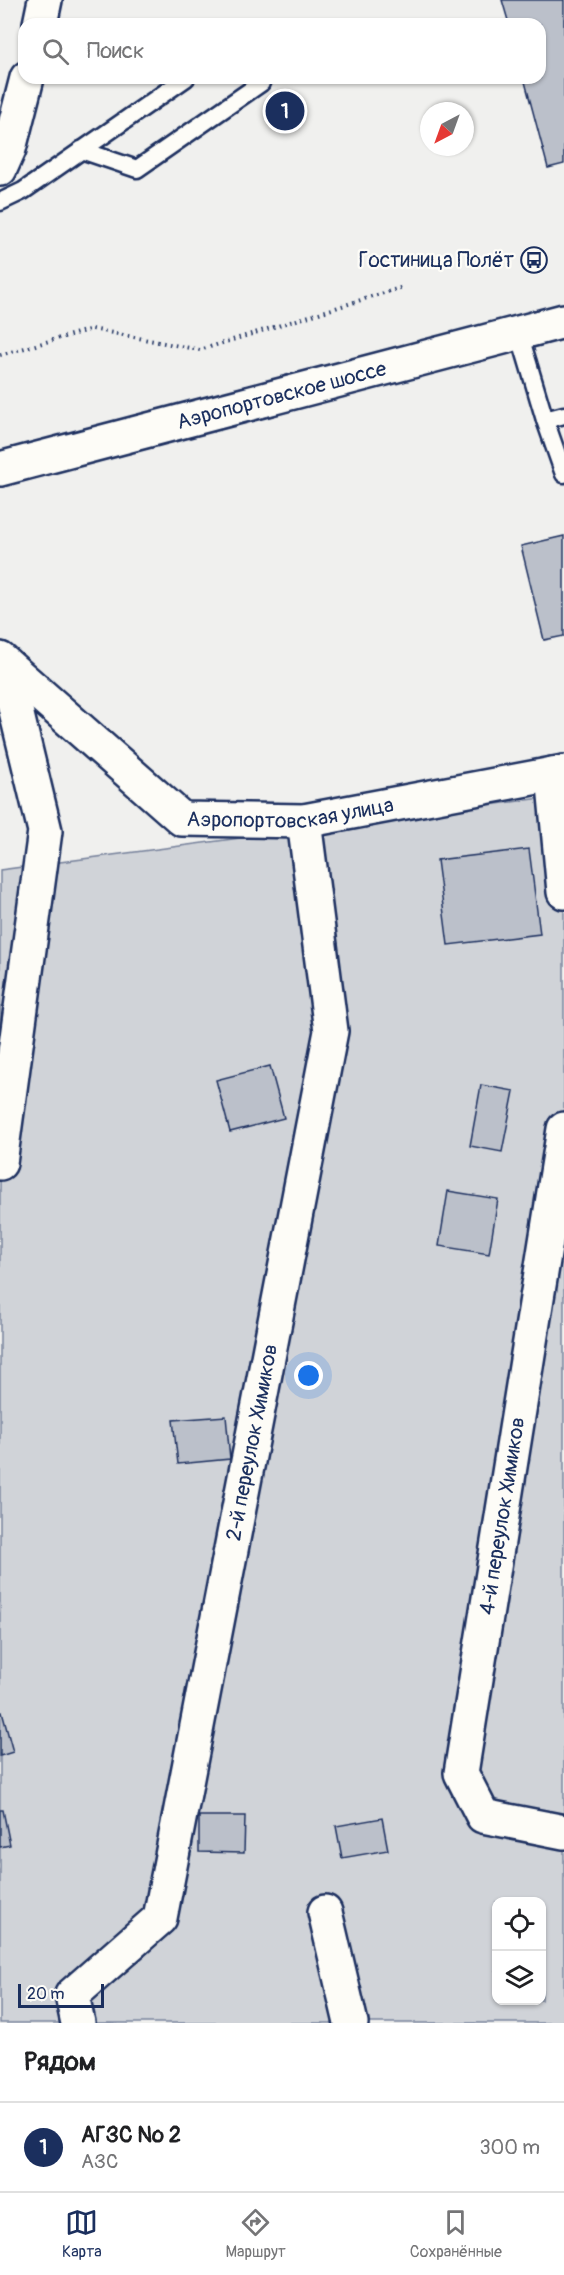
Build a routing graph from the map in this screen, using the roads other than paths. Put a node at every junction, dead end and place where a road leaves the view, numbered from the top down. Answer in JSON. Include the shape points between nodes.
{"nodes":[{"id":1,"x":45,"y":0,"type":"edge"},
{"id":2,"x":41,"y":18,"type":"edge"},
{"id":3,"x":25,"y":84,"type":"edge"},
{"id":4,"x":177,"y":84,"type":"edge"},
{"id":5,"x":260,"y":84,"type":"edge"},
{"id":6,"x":81,"y":150,"type":"junction"},
{"id":7,"x":3,"y":154,"type":"edge"},
{"id":8,"x":0,"y":202,"type":"edge"},
{"id":9,"x":564,"y":321,"type":"edge"},
{"id":10,"x":519,"y":333,"type":"junction"},
{"id":11,"x":564,"y":415,"type":"edge"},
{"id":12,"x":544,"y":420,"type":"junction"},
{"id":13,"x":0,"y":469,"type":"edge"},
{"id":14,"x":564,"y":474,"type":"edge"},
{"id":15,"x":2,"y":662,"type":"edge"},
{"id":16,"x":559,"y":773,"type":"edge"},
{"id":17,"x":304,"y":821,"type":"junction"},
{"id":18,"x":564,"y":892,"type":"edge"},
{"id":19,"x":564,"y":1130,"type":"edge"},
{"id":20,"x":0,"y":1163,"type":"edge"},
{"id":21,"x":564,"y":1832,"type":"edge"},
{"id":22,"x":325,"y":1912,"type":"dead end"},
{"id":23,"x":78,"y":2023,"type":"edge"},
{"id":24,"x":351,"y":2023,"type":"edge"}],
"edges":[{"from":1,"to":2,"type":"street"},
{"from":3,"to":7,"type":"street"},
{"from":4,"to":6,"type":"lane"},
{"from":5,"to":6,"type":"lane","via":[[137,168]]},
{"from":6,"to":8,"type":"lane"},
{"from":9,"to":10,"type":"street","name":"Аэропортовское шоссе"},
{"from":10,"to":12,"type":"lane"},
{"from":10,"to":13,"type":"street","name":"Аэропортовское шоссе"},
{"from":11,"to":12,"type":"lane"},
{"from":12,"to":14,"type":"lane"},
{"from":15,"to":17,"type":"street","name":"Аэропортовская улица","via":[[182,819]]},
{"from":15,"to":20,"type":"street","via":[[45,831]]},
{"from":16,"to":17,"type":"street","name":"Аэропортовская улица"},
{"from":16,"to":18,"type":"street"},
{"from":17,"to":23,"type":"street","name":"2-й переулок Химиков","via":[[331,1031],[160,1918],[72,1995]]},
{"from":19,"to":21,"type":"street","name":"4-й переулок Химиков","via":[[461,1773],[483,1816]]},
{"from":22,"to":24,"type":"street"}]}
